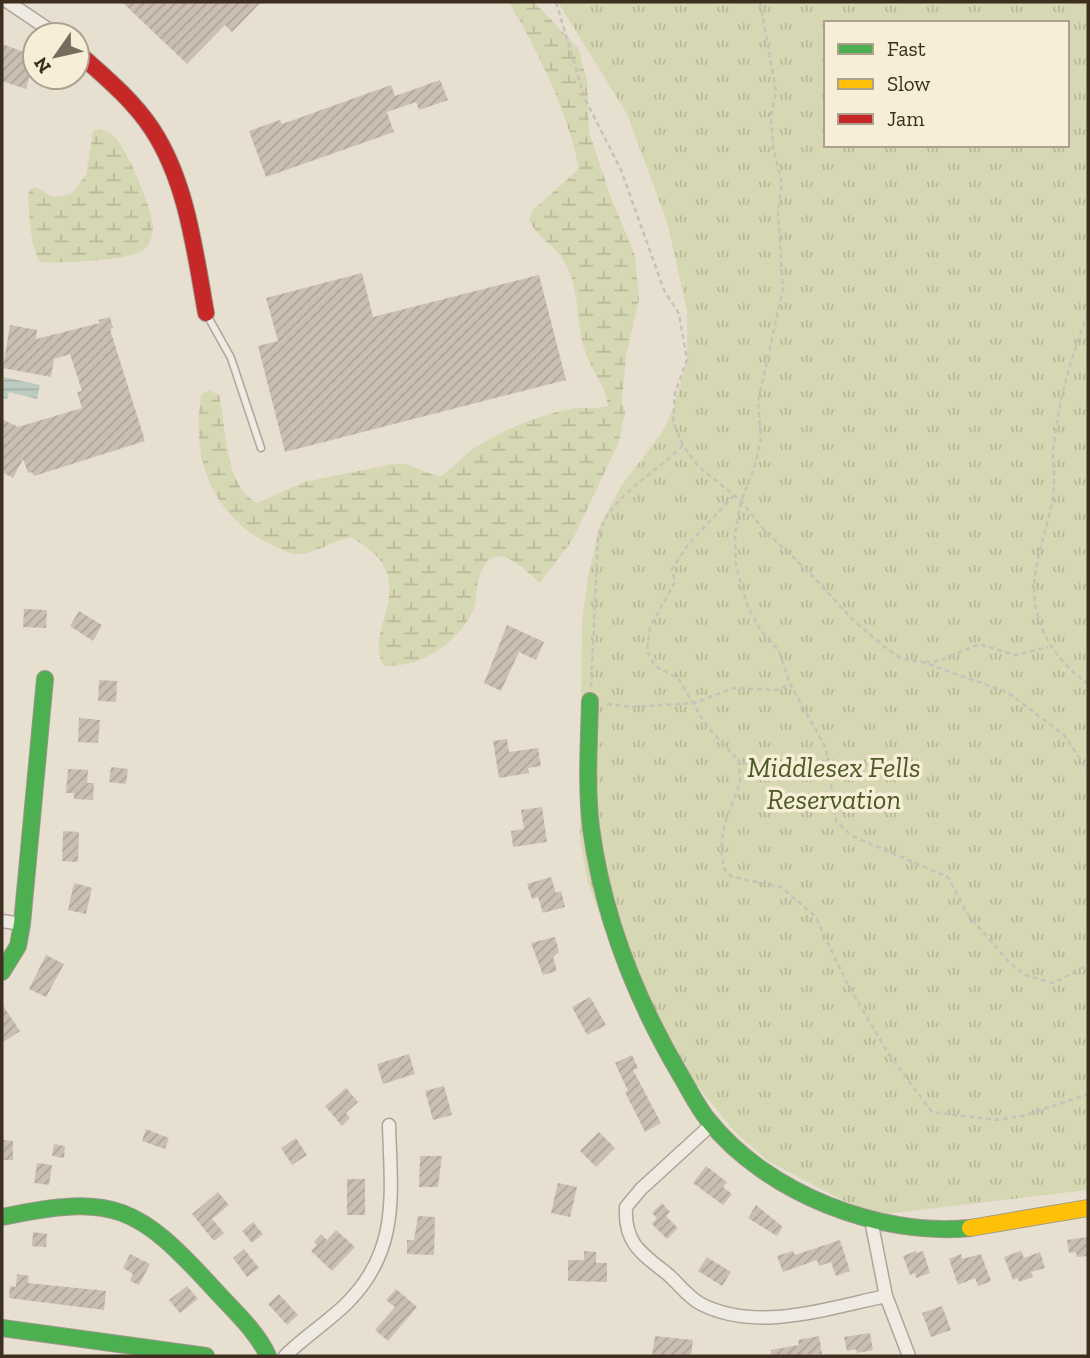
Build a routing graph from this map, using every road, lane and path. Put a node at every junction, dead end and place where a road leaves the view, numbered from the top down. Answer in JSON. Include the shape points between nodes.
{"nodes":[{"id":1,"x":8,"y":2,"type":"edge"},
{"id":2,"x":556,"y":2,"type":"edge"},
{"id":3,"x":760,"y":2,"type":"edge"},
{"id":4,"x":36,"y":21,"type":"edge"},
{"id":5,"x":91,"y":64,"type":"edge"},
{"id":6,"x":206,"y":313,"type":"joint"},
{"id":7,"x":1088,"y":314,"type":"edge"},
{"id":8,"x":682,"y":445,"type":"junction"},
{"id":9,"x":261,"y":448,"type":"dead end"},
{"id":10,"x":734,"y":495,"type":"junction"},
{"id":11,"x":741,"y":501,"type":"junction"},
{"id":12,"x":1049,"y":647,"type":"junction"},
{"id":13,"x":922,"y":662,"type":"junction"},
{"id":14,"x":45,"y":679,"type":"dead end"},
{"id":15,"x":790,"y":684,"type":"junction"},
{"id":16,"x":1088,"y":684,"type":"edge"},
{"id":17,"x":590,"y":701,"type":"junction"},
{"id":18,"x":695,"y":704,"type":"junction"},
{"id":19,"x":1088,"y":771,"type":"edge"},
{"id":20,"x":2,"y":921,"type":"edge"},
{"id":21,"x":22,"y":924,"type":"junction"},
{"id":22,"x":1088,"y":965,"type":"edge"},
{"id":23,"x":2,"y":972,"type":"edge"},
{"id":24,"x":1088,"y":1094,"type":"edge"},
{"id":25,"x":388,"y":1125,"type":"dead end"},
{"id":26,"x":711,"y":1125,"type":"junction"},
{"id":27,"x":1088,"y":1208,"type":"edge"},
{"id":28,"x":2,"y":1217,"type":"edge"},
{"id":29,"x":871,"y":1220,"type":"junction"},
{"id":30,"x":887,"y":1296,"type":"junction"},
{"id":31,"x":2,"y":1328,"type":"edge"},
{"id":32,"x":135,"y":1351,"type":"edge"},
{"id":33,"x":206,"y":1356,"type":"edge"},
{"id":34,"x":268,"y":1356,"type":"edge"},
{"id":35,"x":285,"y":1356,"type":"edge"},
{"id":36,"x":909,"y":1356,"type":"edge"}],
"edges":[{"from":1,"to":4,"type":"street"},
{"from":2,"to":8,"type":"path","via":[[585,99],[621,170],[664,290],[679,314],[687,360],[675,393],[673,422]]},
{"from":3,"to":11,"type":"path","via":[[776,91],[771,116],[782,183],[778,212],[783,288],[758,402],[761,439]]},
{"from":5,"to":6,"type":"street","via":[[159,141],[188,229]]},
{"from":6,"to":9,"type":"lane","via":[[231,358]]},
{"from":7,"to":12,"type":"path","via":[[1061,405],[1053,454],[1054,487],[1032,589]]},
{"from":8,"to":10,"type":"path"},
{"from":8,"to":17,"type":"path","via":[[620,499],[603,522],[598,537]]},
{"from":10,"to":11,"type":"path"},
{"from":10,"to":18,"type":"path","via":[[672,569],[672,592],[648,635],[647,651],[655,666],[678,678]]},
{"from":11,"to":13,"type":"path","via":[[853,620],[902,659]]},
{"from":11,"to":15,"type":"path","via":[[736,566],[748,607],[779,651]]},
{"from":12,"to":13,"type":"path","via":[[1015,655],[979,644],[939,662]]},
{"from":12,"to":16,"type":"path"},
{"from":13,"to":19,"type":"path","via":[[1007,692],[1064,735]]},
{"from":14,"to":21,"type":"street"},
{"from":15,"to":18,"type":"path","via":[[776,690],[733,688]]},
{"from":15,"to":22,"type":"path","via":[[826,748],[836,821],[852,836],[948,877],[968,915],[1025,975],[1053,983]]},
{"from":17,"to":18,"type":"path","via":[[631,708]]},
{"from":17,"to":26,"type":"street","via":[[591,827],[604,902],[634,988],[667,1054]]},
{"from":18,"to":24,"type":"path","via":[[706,725],[739,761],[740,783],[724,826],[724,869],[732,877],[781,887],[815,916],[888,1053],[932,1112],[997,1120]]},
{"from":20,"to":21,"type":"street"},
{"from":21,"to":23,"type":"street","via":[[18,946]]},
{"from":25,"to":35,"type":"street","via":[[390,1220],[382,1254],[353,1296]]},
{"from":26,"to":29,"type":"street","via":[[783,1181],[821,1202]]},
{"from":26,"to":30,"type":"street","via":[[626,1207],[627,1236],[648,1259],[684,1292],[725,1312],[775,1318]]},
{"from":27,"to":29,"type":"street","via":[[994,1224],[929,1229]]},
{"from":28,"to":34,"type":"street","via":[[77,1206],[133,1215],[188,1263]]},
{"from":29,"to":30,"type":"street"},
{"from":30,"to":36,"type":"street"},
{"from":31,"to":32,"type":"street"},
{"from":32,"to":33,"type":"street"}]}
